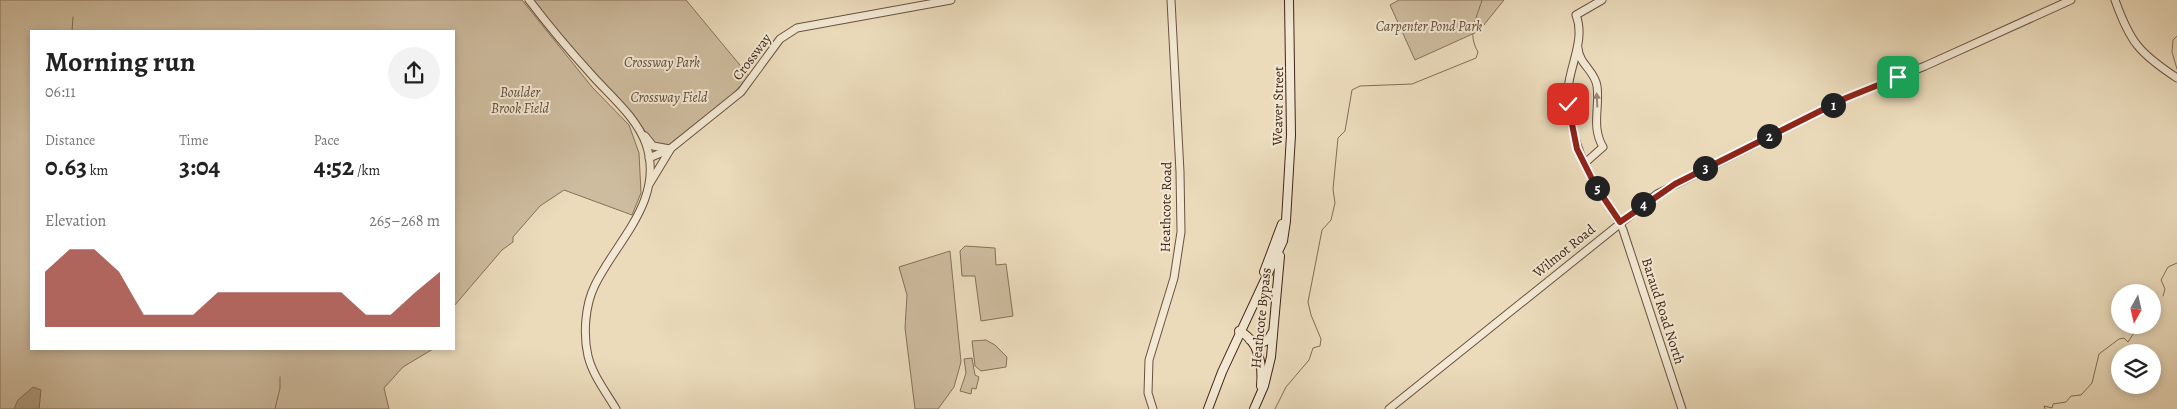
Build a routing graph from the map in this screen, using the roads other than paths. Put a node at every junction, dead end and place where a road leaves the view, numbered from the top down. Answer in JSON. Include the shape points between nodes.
{"nodes":[{"id":1,"x":529,"y":0,"type":"edge"},
{"id":2,"x":951,"y":0,"type":"edge"},
{"id":3,"x":1172,"y":0,"type":"edge"},
{"id":4,"x":1289,"y":0,"type":"edge"},
{"id":5,"x":1602,"y":0,"type":"edge"},
{"id":6,"x":2071,"y":0,"type":"edge"},
{"id":7,"x":2115,"y":0,"type":"edge"},
{"id":8,"x":1578,"y":45,"type":"junction"},
{"id":9,"x":2177,"y":78,"type":"edge"},
{"id":10,"x":636,"y":127,"type":"junction"},
{"id":11,"x":670,"y":149,"type":"junction"},
{"id":12,"x":649,"y":158,"type":"junction"},
{"id":13,"x":1585,"y":163,"type":"junction"},
{"id":14,"x":648,"y":186,"type":"junction"},
{"id":15,"x":1286,"y":213,"type":"junction"},
{"id":16,"x":1620,"y":222,"type":"junction"},
{"id":17,"x":1282,"y":241,"type":"junction"},
{"id":18,"x":1274,"y":327,"type":"junction"},
{"id":19,"x":1239,"y":331,"type":"junction"},
{"id":20,"x":1250,"y":340,"type":"junction"},
{"id":21,"x":1260,"y":395,"type":"junction"},
{"id":22,"x":616,"y":409,"type":"edge"},
{"id":23,"x":1152,"y":409,"type":"edge"},
{"id":24,"x":1208,"y":409,"type":"edge"},
{"id":25,"x":1254,"y":409,"type":"edge"},
{"id":26,"x":1389,"y":409,"type":"edge"},
{"id":27,"x":1682,"y":409,"type":"edge"}],
"edges":[{"from":1,"to":10,"type":"street"},
{"from":2,"to":11,"type":"street","name":"Crossway","via":[[804,26],[784,35],[741,92]]},
{"from":3,"to":23,"type":"street","name":"Heathcote Road","via":[[1181,232],[1174,278],[1149,360],[1148,393]]},
{"from":4,"to":15,"type":"main road","name":"Weaver Street","via":[[1291,136]]},
{"from":5,"to":8,"type":"street","via":[[1576,14]]},
{"from":6,"to":16,"type":"street","name":"Wilmot Road","via":[[1926,66],[1846,98],[1675,184]]},
{"from":7,"to":9,"type":"street","via":[[2136,47]]},
{"from":8,"to":13,"type":"street","name":"Baraud Road North","via":[[1568,96],[1574,140]]},
{"from":13,"to":8,"type":"street","one_way":true,"via":[[1603,147],[1596,130],[1597,85],[1582,63]]},
{"from":10,"to":11,"type":"street","via":[[653,146]]},
{"from":10,"to":12,"type":"street"},
{"from":11,"to":12,"type":"street","name":"Crossway"},
{"from":11,"to":14,"type":"street"},
{"from":12,"to":14,"type":"street"},
{"from":13,"to":16,"type":"street","name":"Baraud Road North","via":[[1595,185]]},
{"from":14,"to":22,"type":"street","via":[[637,218],[596,284],[589,303],[586,328],[588,356]]},
{"from":15,"to":17,"type":"main road","name":"Weaver Street"},
{"from":15,"to":19,"type":"main road","name":"Weaver Street"},
{"from":16,"to":26,"type":"street","name":"Wilmot Road"},
{"from":16,"to":27,"type":"street","name":"Baraud Road North"},
{"from":17,"to":18,"type":"main road","name":"Heathcote Bypass"},
{"from":17,"to":19,"type":"main road","name":"Weaver Street"},
{"from":18,"to":20,"type":"main road","via":[[1265,342],[1258,344]]},
{"from":18,"to":21,"type":"main road","name":"Heathcote Bypass","via":[[1267,377]]},
{"from":19,"to":20,"type":"main road","name":"Heathcote Bypass"},
{"from":19,"to":24,"type":"main road","name":"Weaver Street"},
{"from":20,"to":21,"type":"main road","name":"Heathcote Bypass","via":[[1262,369]]},
{"from":21,"to":25,"type":"main road","name":"Heathcote Bypass"}]}
